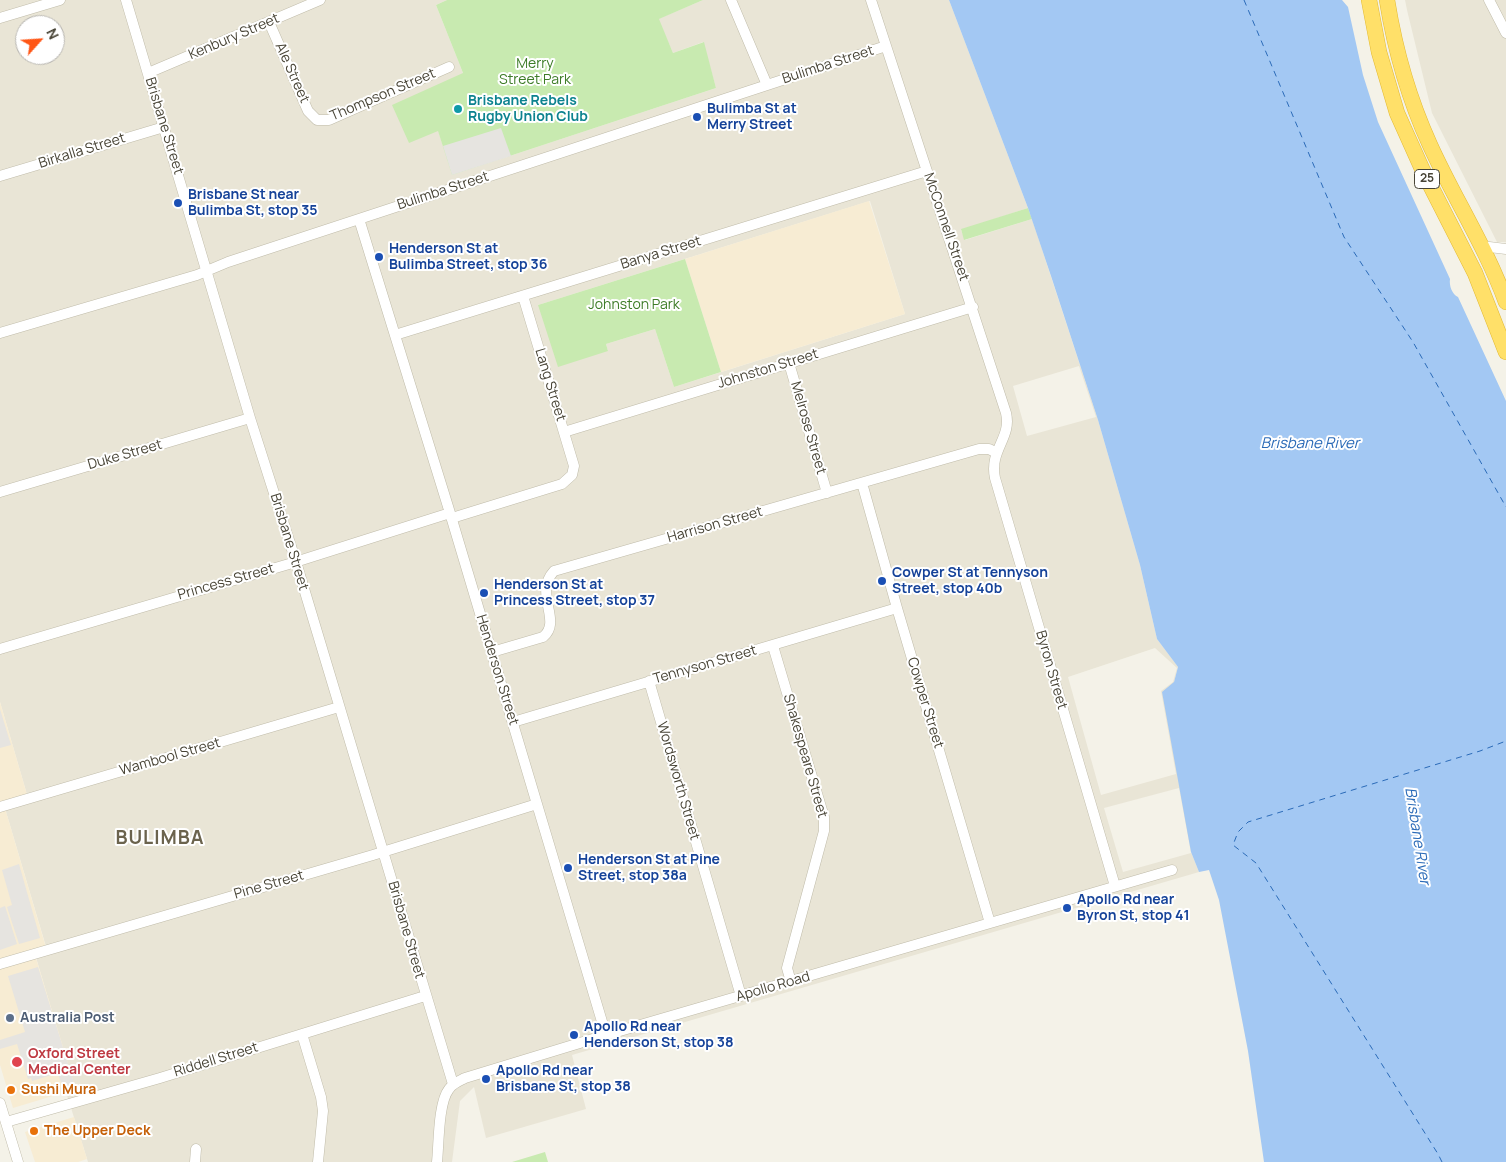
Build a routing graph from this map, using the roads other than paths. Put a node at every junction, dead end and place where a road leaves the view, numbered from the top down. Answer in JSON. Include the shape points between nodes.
{"nodes":[{"id":1,"x":60,"y":0,"type":"edge"},
{"id":2,"x":126,"y":0,"type":"edge"},
{"id":3,"x":320,"y":0,"type":"edge"},
{"id":4,"x":731,"y":0,"type":"edge"},
{"id":5,"x":871,"y":0,"type":"edge"},
{"id":6,"x":1369,"y":0,"type":"edge"},
{"id":7,"x":1387,"y":0,"type":"edge"},
{"id":8,"x":1489,"y":0,"type":"edge"},
{"id":9,"x":0,"y":18,"type":"edge"},
{"id":10,"x":270,"y":22,"type":"junction"},
{"id":11,"x":1506,"y":33,"type":"edge"},
{"id":12,"x":886,"y":46,"type":"junction"},
{"id":13,"x":449,"y":67,"type":"dead end"},
{"id":14,"x":148,"y":72,"type":"junction"},
{"id":15,"x":768,"y":84,"type":"junction"},
{"id":16,"x":317,"y":120,"type":"joint"},
{"id":17,"x":164,"y":127,"type":"junction"},
{"id":18,"x":927,"y":171,"type":"junction"},
{"id":19,"x":0,"y":176,"type":"edge"},
{"id":20,"x":360,"y":219,"type":"junction"},
{"id":21,"x":1481,"y":246,"type":"junction"},
{"id":22,"x":1505,"y":249,"type":"edge"},
{"id":23,"x":1490,"y":265,"type":"junction"},
{"id":24,"x":207,"y":270,"type":"junction"},
{"id":25,"x":523,"y":296,"type":"junction"},
{"id":26,"x":1506,"y":302,"type":"edge"},
{"id":27,"x":973,"y":307,"type":"junction"},
{"id":28,"x":0,"y":334,"type":"edge"},
{"id":29,"x":394,"y":335,"type":"junction"},
{"id":30,"x":1506,"y":352,"type":"edge"},
{"id":31,"x":789,"y":363,"type":"junction"},
{"id":32,"x":250,"y":418,"type":"junction"},
{"id":33,"x":564,"y":432,"type":"junction"},
{"id":34,"x":997,"y":453,"type":"junction"},
{"id":35,"x":572,"y":475,"type":"joint"},
{"id":36,"x":862,"y":483,"type":"junction"},
{"id":37,"x":0,"y":492,"type":"edge"},
{"id":38,"x":827,"y":493,"type":"junction"},
{"id":39,"x":451,"y":516,"type":"junction"},
{"id":40,"x":296,"y":562,"type":"junction"},
{"id":41,"x":897,"y":608,"type":"junction"},
{"id":42,"x":773,"y":646,"type":"junction"},
{"id":43,"x":0,"y":649,"type":"edge"},
{"id":44,"x":492,"y":652,"type":"junction"},
{"id":45,"x":648,"y":681,"type":"junction"},
{"id":46,"x":339,"y":707,"type":"junction"},
{"id":47,"x":513,"y":722,"type":"junction"},
{"id":48,"x":537,"y":804,"type":"junction"},
{"id":49,"x":0,"y":807,"type":"edge"},
{"id":50,"x":383,"y":851,"type":"junction"},
{"id":51,"x":1172,"y":870,"type":"dead end"},
{"id":52,"x":1115,"y":886,"type":"junction"},
{"id":53,"x":990,"y":923,"type":"junction"},
{"id":54,"x":0,"y":964,"type":"edge"},
{"id":55,"x":791,"y":982,"type":"junction"},
{"id":56,"x":426,"y":996,"type":"junction"},
{"id":57,"x":741,"y":996,"type":"junction"},
{"id":58,"x":302,"y":1034,"type":"junction"},
{"id":59,"x":606,"y":1035,"type":"junction"},
{"id":60,"x":453,"y":1084,"type":"junction"},
{"id":61,"x":0,"y":1104,"type":"edge"},
{"id":62,"x":6,"y":1122,"type":"junction"},
{"id":63,"x":196,"y":1149,"type":"dead end"},
{"id":64,"x":18,"y":1162,"type":"edge"},
{"id":65,"x":194,"y":1162,"type":"edge"},
{"id":66,"x":318,"y":1162,"type":"edge"},
{"id":67,"x":437,"y":1162,"type":"edge"}],
"edges":[{"from":1,"to":9,"type":"street"},
{"from":2,"to":14,"type":"street","name":"Brisbane Street"},
{"from":3,"to":10,"type":"street","name":"Kenbury Street"},
{"from":4,"to":15,"type":"street"},
{"from":5,"to":12,"type":"street","name":"McConnell Street"},
{"from":6,"to":30,"type":"highway","number":"25","via":[[1379,52],[1397,113],[1419,164],[1475,273]]},
{"from":7,"to":21,"type":"highway","number":"25","via":[[1395,46],[1415,109],[1430,146]]},
{"from":8,"to":11,"type":"street"},
{"from":10,"to":14,"type":"street","name":"Kenbury Street"},
{"from":10,"to":16,"type":"street","name":"Ale Street","via":[[308,111]]},
{"from":12,"to":15,"type":"street","name":"Bulimba Street"},
{"from":12,"to":18,"type":"street","name":"McConnell Street"},
{"from":13,"to":16,"type":"street","name":"Thompson Street","via":[[329,120]]},
{"from":14,"to":17,"type":"street","name":"Brisbane Street"},
{"from":15,"to":20,"type":"street","name":"Bulimba Street"},
{"from":17,"to":19,"type":"street","name":"Birkalla Street"},
{"from":17,"to":24,"type":"street","name":"Brisbane Street"},
{"from":18,"to":25,"type":"street","name":"Banya Street"},
{"from":18,"to":27,"type":"street","name":"McConnell Street"},
{"from":20,"to":24,"type":"street","name":"Bulimba Street"},
{"from":20,"to":29,"type":"street","name":"Henderson Street"},
{"from":21,"to":22,"type":"street"},
{"from":21,"to":23,"type":"highway","number":"25"},
{"from":22,"to":23,"type":"street"},
{"from":23,"to":26,"type":"highway","number":"25"},
{"from":24,"to":28,"type":"street","name":"Bulimba Street"},
{"from":24,"to":32,"type":"street","name":"Brisbane Street"},
{"from":25,"to":29,"type":"street","name":"Banya Street"},
{"from":25,"to":33,"type":"street","name":"Lang Street"},
{"from":27,"to":31,"type":"street","name":"Johnston Street"},
{"from":27,"to":34,"type":"street","name":"McConnell Street","via":[[1008,420],[1008,428]]},
{"from":29,"to":39,"type":"street","name":"Henderson Street"},
{"from":31,"to":33,"type":"street","name":"Johnston Street"},
{"from":31,"to":38,"type":"street","name":"Melrose Street"},
{"from":32,"to":37,"type":"street","name":"Duke Street"},
{"from":32,"to":40,"type":"street","name":"Brisbane Street"},
{"from":33,"to":35,"type":"street","name":"Lang Street","via":[[574,466]]},
{"from":34,"to":36,"type":"street","name":"Harrison Street","via":[[979,449]]},
{"from":34,"to":52,"type":"street","name":"Byron Street","via":[[993,464],[997,485]]},
{"from":35,"to":39,"type":"street","name":"Princess Street","via":[[562,484]]},
{"from":36,"to":38,"type":"street","name":"Harrison Street"},
{"from":36,"to":41,"type":"street","name":"Cowper Street"},
{"from":38,"to":44,"type":"street","name":"Harrison Street","via":[[554,571],[547,578],[546,585],[551,624],[546,634]]},
{"from":39,"to":40,"type":"street","name":"Princess Street"},
{"from":39,"to":44,"type":"street","name":"Henderson Street"},
{"from":40,"to":43,"type":"street","name":"Princess Street"},
{"from":40,"to":46,"type":"street","name":"Brisbane Street"},
{"from":41,"to":42,"type":"street","name":"Tennyson Street"},
{"from":41,"to":53,"type":"street","name":"Cowper Street"},
{"from":42,"to":45,"type":"street","name":"Tennyson Street"},
{"from":42,"to":55,"type":"street","name":"Shakespeare Street","via":[[824,817],[824,831],[787,968]]},
{"from":44,"to":47,"type":"street","name":"Henderson Street"},
{"from":45,"to":47,"type":"street","name":"Tennyson Street"},
{"from":45,"to":57,"type":"street","name":"Wordsworth Street"},
{"from":46,"to":49,"type":"street","name":"Wambool Street"},
{"from":46,"to":50,"type":"street","name":"Brisbane Street"},
{"from":47,"to":48,"type":"street","name":"Henderson Street"},
{"from":48,"to":50,"type":"street","name":"Pine Street"},
{"from":48,"to":59,"type":"street","name":"Henderson Street"},
{"from":50,"to":54,"type":"street","name":"Pine Street"},
{"from":50,"to":56,"type":"street","name":"Brisbane Street"},
{"from":51,"to":52,"type":"street","name":"Apollo Road"},
{"from":52,"to":53,"type":"street","name":"Apollo Road"},
{"from":53,"to":55,"type":"street","name":"Apollo Road"},
{"from":55,"to":57,"type":"street","name":"Apollo Road"},
{"from":56,"to":58,"type":"street","name":"Riddell Street"},
{"from":56,"to":60,"type":"street","name":"Brisbane Street"},
{"from":57,"to":59,"type":"street","name":"Apollo Road"},
{"from":58,"to":62,"type":"street","name":"Riddell Street"},
{"from":58,"to":66,"type":"street","via":[[323,1111]]},
{"from":59,"to":60,"type":"street","name":"Apollo Road"},
{"from":60,"to":67,"type":"street","via":[[443,1099]]},
{"from":61,"to":62,"type":"street"},
{"from":62,"to":64,"type":"street"},
{"from":63,"to":65,"type":"street"}]}
